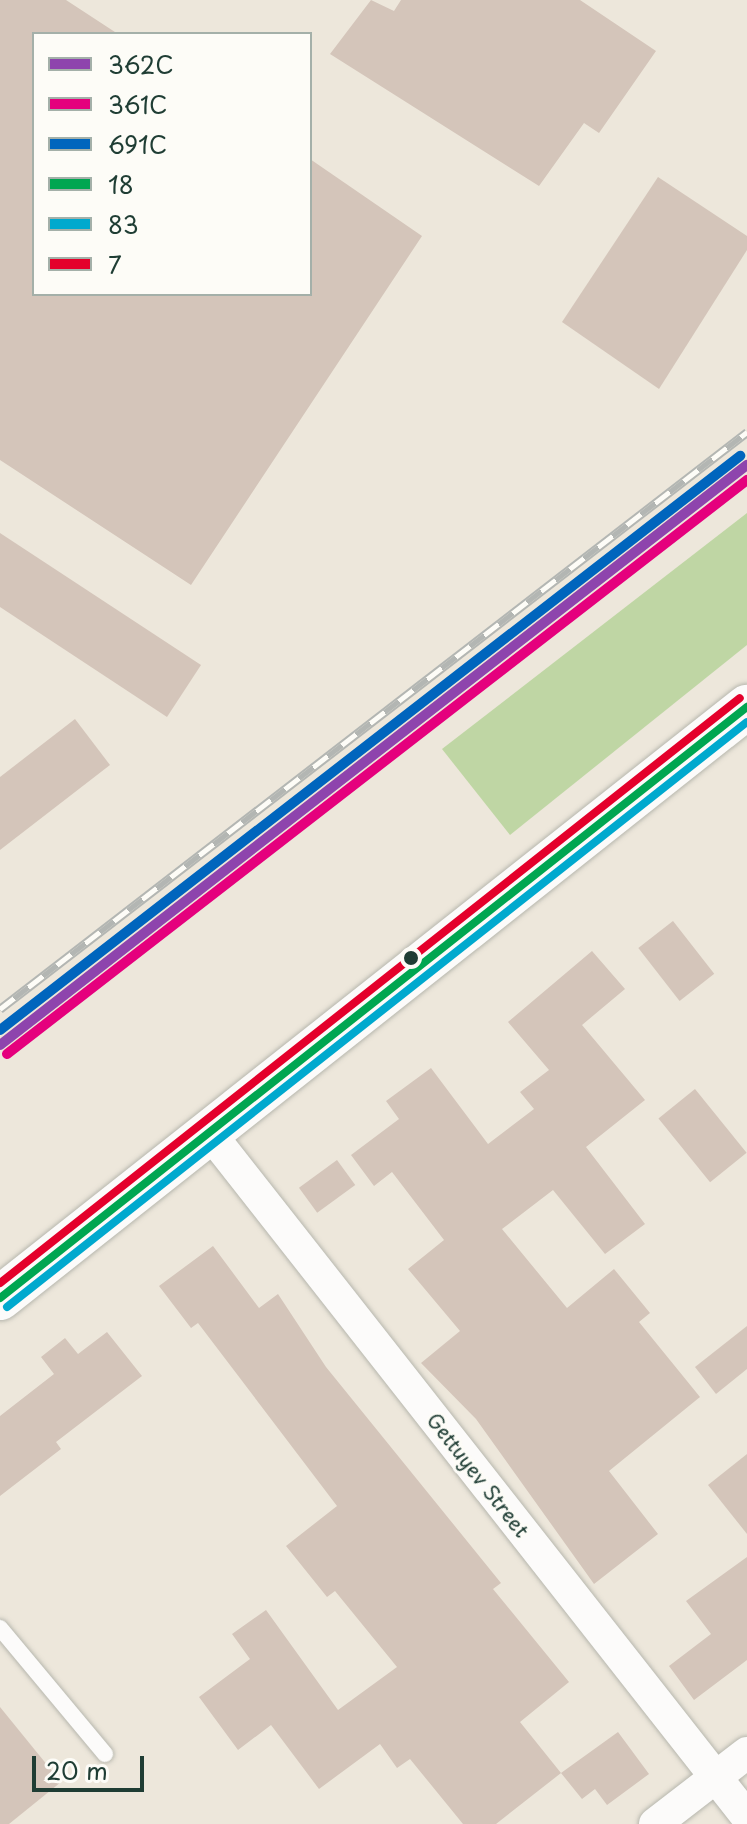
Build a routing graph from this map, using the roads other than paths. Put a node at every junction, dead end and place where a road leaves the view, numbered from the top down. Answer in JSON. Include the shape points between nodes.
{"nodes":[{"id":1,"x":747,"y":707,"type":"edge"},
{"id":2,"x":209,"y":1132,"type":"junction"},
{"id":3,"x":0,"y":1298,"type":"edge"},
{"id":4,"x":0,"y":1628,"type":"edge"},
{"id":5,"x":747,"y":1753,"type":"edge"},
{"id":6,"x":105,"y":1754,"type":"dead end"},
{"id":7,"x":715,"y":1777,"type":"junction"},
{"id":8,"x":747,"y":1817,"type":"edge"},
{"id":9,"x":655,"y":1824,"type":"edge"}],
"edges":[{"from":1,"to":2,"type":"street"},
{"from":2,"to":3,"type":"street"},
{"from":2,"to":7,"type":"street","name":"Gettuyev Street"},
{"from":4,"to":6,"type":"lane"},
{"from":5,"to":7,"type":"street"},
{"from":7,"to":8,"type":"street","name":"Gettuyev Street"},
{"from":7,"to":9,"type":"street"}]}
